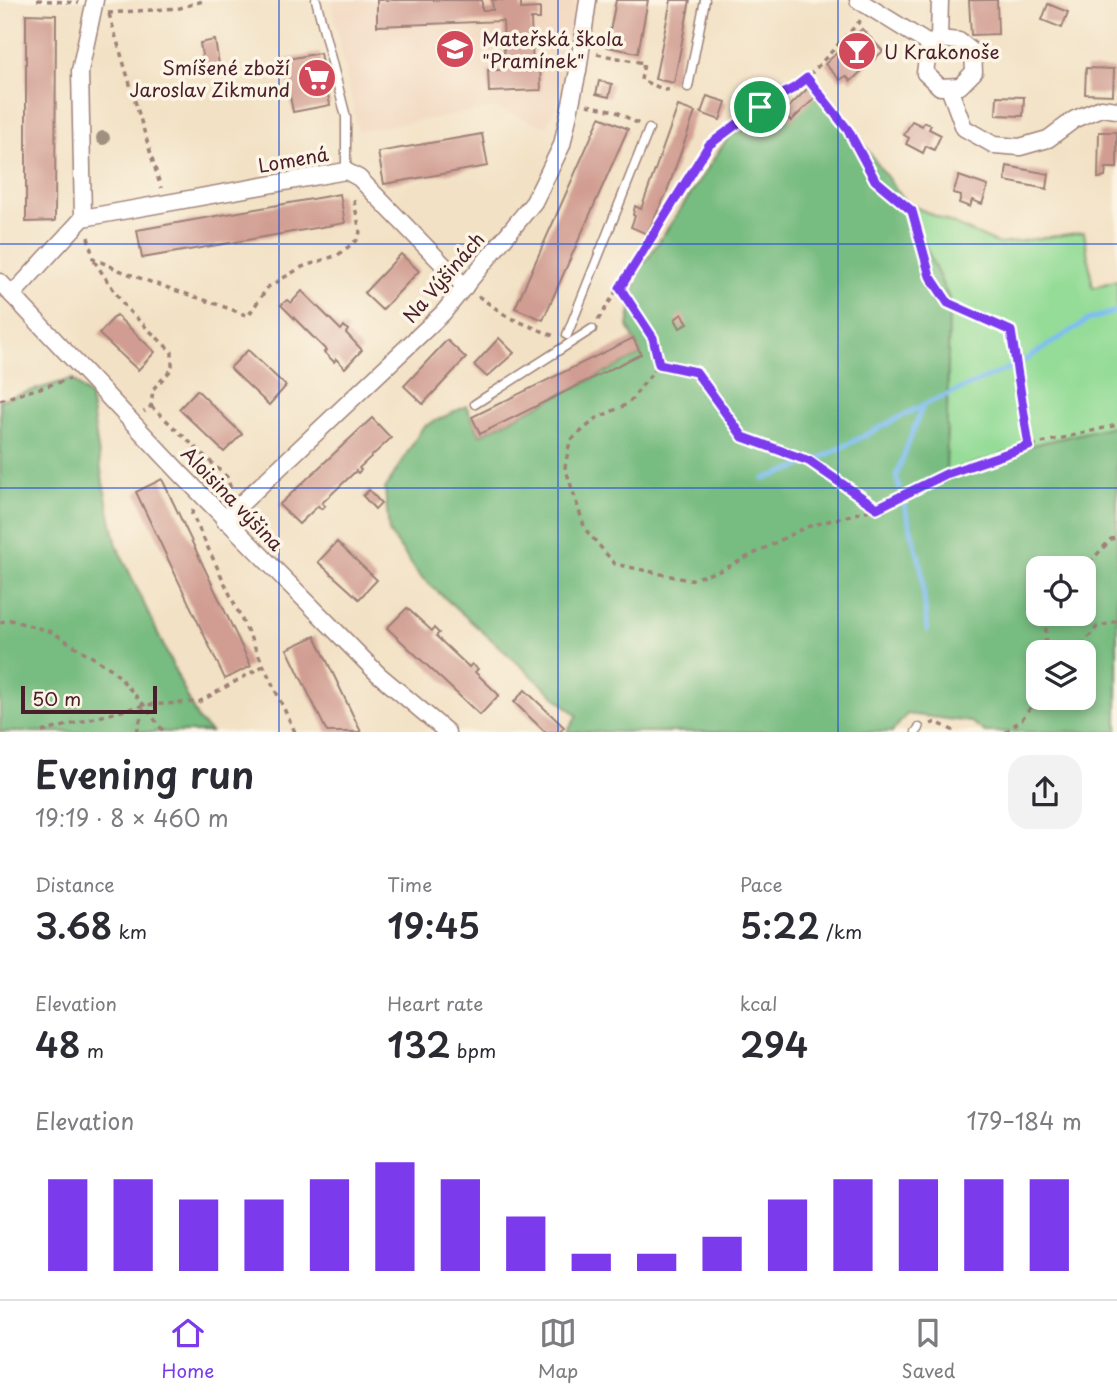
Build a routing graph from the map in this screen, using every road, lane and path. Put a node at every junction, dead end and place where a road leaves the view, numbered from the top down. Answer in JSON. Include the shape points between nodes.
{"nodes":[{"id":1,"x":37,"y":0,"type":"edge"},
{"id":2,"x":206,"y":0,"type":"edge"},
{"id":3,"x":316,"y":0,"type":"edge"},
{"id":4,"x":588,"y":0,"type":"edge"},
{"id":5,"x":705,"y":0,"type":"edge"},
{"id":6,"x":940,"y":0,"type":"edge"},
{"id":7,"x":94,"y":2,"type":"edge"},
{"id":8,"x":865,"y":4,"type":"edge"},
{"id":9,"x":109,"y":14,"type":"junction"},
{"id":10,"x":934,"y":42,"type":"junction"},
{"id":11,"x":581,"y":51,"type":"junction"},
{"id":12,"x":807,"y":78,"type":"junction"},
{"id":13,"x":688,"y":87,"type":"joint"},
{"id":14,"x":949,"y":88,"type":"junction"},
{"id":15,"x":572,"y":102,"type":"junction"},
{"id":16,"x":1117,"y":110,"type":"edge"},
{"id":17,"x":649,"y":129,"type":"joint"},
{"id":18,"x":346,"y":172,"type":"junction"},
{"id":19,"x":165,"y":203,"type":"junction"},
{"id":20,"x":83,"y":218,"type":"junction"},
{"id":21,"x":93,"y":258,"type":"junction"},
{"id":22,"x":0,"y":282,"type":"edge"},
{"id":23,"x":465,"y":286,"type":"junction"},
{"id":24,"x":620,"y":288,"type":"junction"},
{"id":25,"x":12,"y":295,"type":"junction"},
{"id":26,"x":592,"y":329,"type":"joint"},
{"id":27,"x":567,"y":335,"type":"joint"},
{"id":28,"x":659,"y":364,"type":"junction"},
{"id":29,"x":85,"y":374,"type":"junction"},
{"id":30,"x":0,"y":400,"type":"edge"},
{"id":31,"x":475,"y":404,"type":"dead end"},
{"id":32,"x":1117,"y":425,"type":"edge"},
{"id":33,"x":1029,"y":446,"type":"junction"},
{"id":34,"x":197,"y":491,"type":"junction"},
{"id":35,"x":238,"y":507,"type":"junction"},
{"id":36,"x":877,"y":508,"type":"junction"},
{"id":37,"x":224,"y":520,"type":"junction"},
{"id":38,"x":1117,"y":538,"type":"edge"},
{"id":39,"x":1096,"y":556,"type":"edge"},
{"id":40,"x":1117,"y":621,"type":"edge"},
{"id":41,"x":0,"y":623,"type":"edge"},
{"id":42,"x":1086,"y":640,"type":"edge"},
{"id":43,"x":263,"y":666,"type":"junction"},
{"id":44,"x":145,"y":705,"type":"junction"},
{"id":45,"x":1029,"y":710,"type":"edge"},
{"id":46,"x":918,"y":730,"type":"edge"},
{"id":47,"x":42,"y":732,"type":"edge"},
{"id":48,"x":137,"y":732,"type":"edge"},
{"id":49,"x":164,"y":732,"type":"edge"},
{"id":50,"x":295,"y":732,"type":"edge"},
{"id":51,"x":447,"y":732,"type":"edge"},
{"id":52,"x":956,"y":732,"type":"edge"},
{"id":53,"x":1006,"y":732,"type":"edge"}],
"edges":[{"from":1,"to":7,"type":"path"},
{"from":2,"to":9,"type":"path","via":[[180,8]]},
{"from":3,"to":18,"type":"lane","via":[[346,117]]},
{"from":4,"to":11,"type":"street","name":"Na Výšinách"},
{"from":5,"to":13,"type":"lane"},
{"from":6,"to":10,"type":"street"},
{"from":7,"to":9,"type":"path"},
{"from":7,"to":20,"type":"street","via":[[80,71]]},
{"from":8,"to":10,"type":"street"},
{"from":8,"to":12,"type":"path"},
{"from":9,"to":19,"type":"path"},
{"from":10,"to":14,"type":"street","via":[[925,73],[940,87]]},
{"from":10,"to":14,"type":"street","via":[[959,41],[973,52],[974,72],[960,86]]},
{"from":11,"to":13,"type":"path","via":[[644,63],[641,80],[666,90]]},
{"from":11,"to":15,"type":"street","name":"Na Výšinách"},
{"from":12,"to":24,"type":"path","via":[[709,145]]},
{"from":12,"to":33,"type":"path","via":[[848,130],[875,180],[912,211],[930,276],[948,303],[1011,331]]},
{"from":14,"to":16,"type":"street","via":[[964,128],[994,145],[1020,147],[1048,139],[1075,119],[1101,108]]},
{"from":15,"to":17,"type":"path","via":[[615,111]]},
{"from":15,"to":23,"type":"street","name":"Na Výšinách","via":[[562,145],[534,202]]},
{"from":17,"to":27,"type":"lane"},
{"from":18,"to":19,"type":"street","name":"Lomená"},
{"from":18,"to":21,"type":"path","via":[[355,201],[357,240],[338,255],[302,267],[268,287],[248,316],[124,274]]},
{"from":18,"to":23,"type":"street","name":"Lomená","via":[[359,178]]},
{"from":19,"to":20,"type":"street","name":"Lomená"},
{"from":20,"to":21,"type":"path"},
{"from":20,"to":25,"type":"street"},
{"from":21,"to":35,"type":"path","via":[[126,308],[172,352],[172,369],[153,388],[151,406],[227,477]]},
{"from":22,"to":25,"type":"street","name":"Aloisina výšina"},
{"from":23,"to":27,"type":"path","via":[[508,317],[558,337]]},
{"from":23,"to":35,"type":"street","name":"Na Výšinách","via":[[443,313]]},
{"from":24,"to":26,"type":"path"},
{"from":24,"to":28,"type":"path","via":[[653,338]]},
{"from":25,"to":29,"type":"street","name":"Aloisina výšina"},
{"from":26,"to":31,"type":"lane"},
{"from":28,"to":36,"type":"path","via":[[696,372],[743,437],[809,461]]},
{"from":28,"to":36,"type":"path","via":[[628,404],[597,418],[570,441],[565,467],[585,529],[615,564],[690,580],[722,570],[806,527]]},
{"from":29,"to":30,"type":"path"},
{"from":29,"to":34,"type":"street","name":"Aloisina výšina"},
{"from":32,"to":33,"type":"path"},
{"from":33,"to":36,"type":"path","via":[[946,474]]},
{"from":34,"to":37,"type":"street","name":"Aloisina výšina"},
{"from":34,"to":43,"type":"path","via":[[192,514]]},
{"from":35,"to":37,"type":"street","name":"Na Výšinách"},
{"from":37,"to":51,"type":"street","name":"Aloisina výšina","via":[[378,674]]},
{"from":38,"to":39,"type":"path"},
{"from":40,"to":42,"type":"path","via":[[1097,626]]},
{"from":41,"to":44,"type":"path","via":[[7,619],[52,632],[113,670]]},
{"from":43,"to":44,"type":"path","via":[[199,702]]},
{"from":43,"to":50,"type":"path"},
{"from":44,"to":47,"type":"path"},
{"from":44,"to":48,"type":"path"},
{"from":44,"to":49,"type":"path"},
{"from":45,"to":53,"type":"path"},
{"from":46,"to":52,"type":"path","via":[[936,722]]}]}
